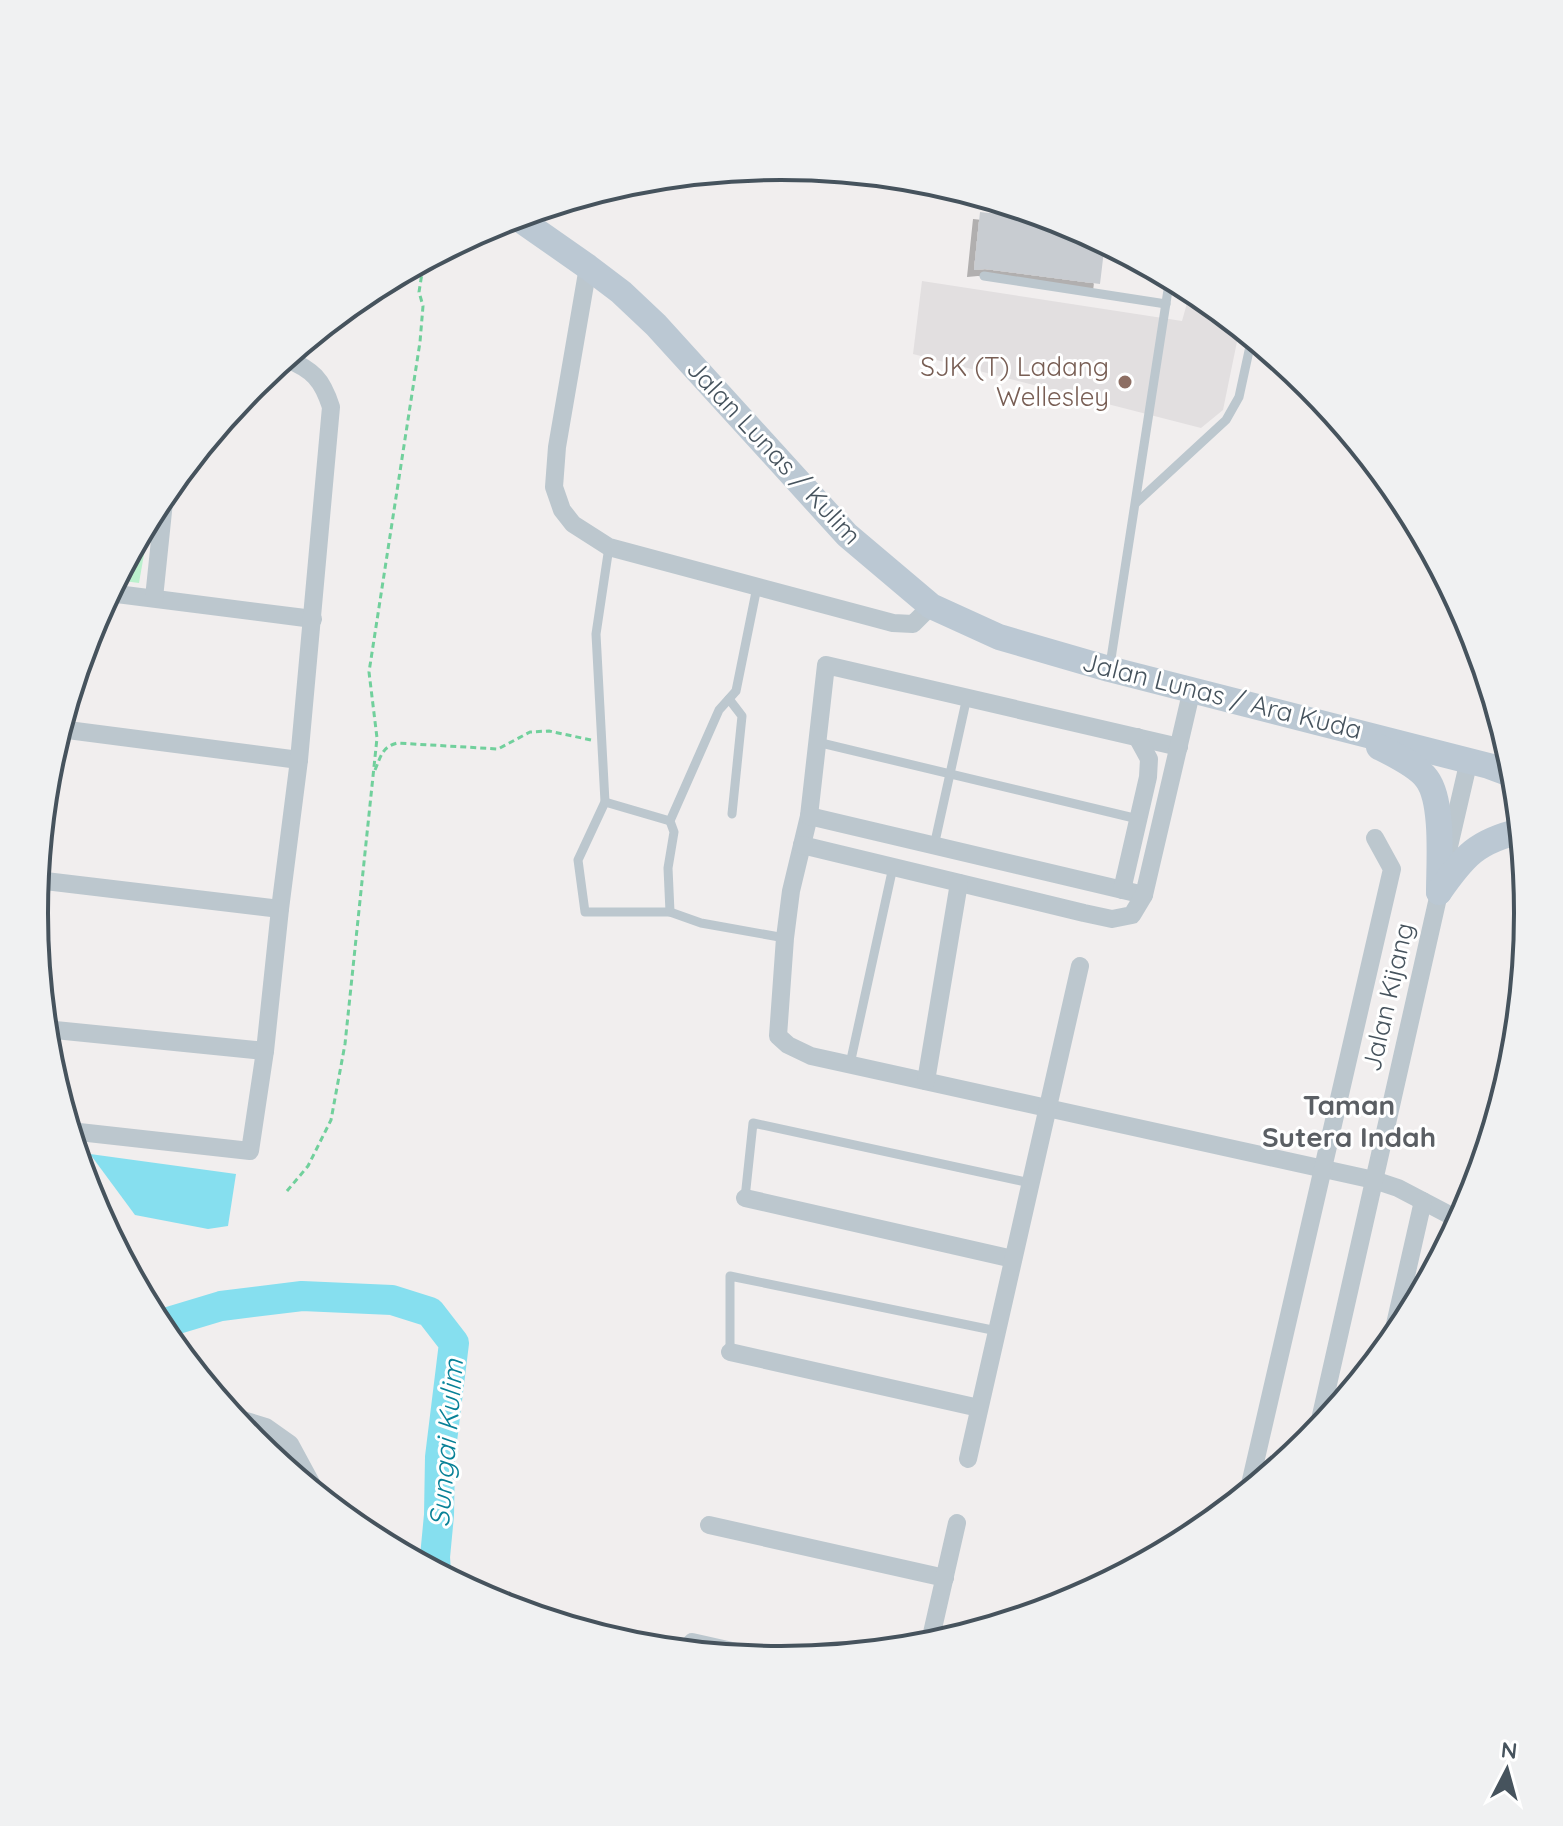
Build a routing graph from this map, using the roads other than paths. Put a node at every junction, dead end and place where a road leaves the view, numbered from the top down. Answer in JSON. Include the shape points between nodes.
{"nodes":[{"id":1,"x":528,"y":225,"type":"edge"},
{"id":2,"x":588,"y":267,"type":"junction"},
{"id":3,"x":984,"y":276,"type":"dead end"},
{"id":4,"x":1168,"y":290,"type":"edge"},
{"id":5,"x":1166,"y":304,"type":"junction"},
{"id":6,"x":1249,"y":349,"type":"edge"},
{"id":7,"x":297,"y":363,"type":"edge"},
{"id":8,"x":1136,"y":503,"type":"junction"},
{"id":9,"x":162,"y":521,"type":"edge"},
{"id":10,"x":609,"y":547,"type":"junction"},
{"id":11,"x":757,"y":587,"type":"junction"},
{"id":12,"x":121,"y":594,"type":"edge"},
{"id":13,"x":154,"y":598,"type":"junction"},
{"id":14,"x":931,"y":606,"type":"junction"},
{"id":15,"x":313,"y":619,"type":"junction"},
{"id":16,"x":1109,"y":669,"type":"junction"},
{"id":17,"x":1192,"y":689,"type":"junction"},
{"id":18,"x":967,"y":697,"type":"junction"},
{"id":19,"x":729,"y":699,"type":"junction"},
{"id":20,"x":1348,"y":729,"type":"junction"},
{"id":21,"x":71,"y":730,"type":"edge"},
{"id":22,"x":1137,"y":737,"type":"junction"},
{"id":23,"x":817,"y":742,"type":"junction"},
{"id":24,"x":1179,"y":747,"type":"junction"},
{"id":25,"x":299,"y":760,"type":"junction"},
{"id":26,"x":1469,"y":760,"type":"junction"},
{"id":27,"x":1500,"y":765,"type":"edge"},
{"id":28,"x":950,"y":774,"type":"junction"},
{"id":29,"x":605,"y":802,"type":"junction"},
{"id":30,"x":732,"y":814,"type":"dead end"},
{"id":31,"x":809,"y":816,"type":"junction"},
{"id":32,"x":1138,"y":819,"type":"junction"},
{"id":33,"x":670,"y":821,"type":"junction"},
{"id":34,"x":1510,"y":833,"type":"edge"},
{"id":35,"x":1375,"y":838,"type":"dead end"},
{"id":36,"x":802,"y":845,"type":"junction"},
{"id":37,"x":934,"y":846,"type":"junction"},
{"id":38,"x":893,"y":867,"type":"junction"},
{"id":39,"x":49,"y":881,"type":"edge"},
{"id":40,"x":959,"y":883,"type":"junction"},
{"id":41,"x":1122,"y":890,"type":"junction"},
{"id":42,"x":1439,"y":892,"type":"junction"},
{"id":43,"x":1144,"y":895,"type":"junction"},
{"id":44,"x":280,"y":909,"type":"junction"},
{"id":45,"x":670,"y":912,"type":"junction"},
{"id":46,"x":785,"y":938,"type":"junction"},
{"id":47,"x":1080,"y":966,"type":"dead end"},
{"id":48,"x":58,"y":1030,"type":"edge"},
{"id":49,"x":265,"y":1051,"type":"junction"},
{"id":50,"x":850,"y":1064,"type":"junction"},
{"id":51,"x":926,"y":1081,"type":"junction"},
{"id":52,"x":1047,"y":1108,"type":"junction"},
{"id":53,"x":82,"y":1132,"type":"edge"},
{"id":54,"x":1323,"y":1169,"type":"junction"},
{"id":55,"x":1374,"y":1180,"type":"junction"},
{"id":56,"x":1030,"y":1183,"type":"junction"},
{"id":57,"x":745,"y":1198,"type":"joint"},
{"id":58,"x":1423,"y":1201,"type":"junction"},
{"id":59,"x":1449,"y":1215,"type":"edge"},
{"id":60,"x":1013,"y":1259,"type":"junction"},
{"id":61,"x":1405,"y":1280,"type":"junction"},
{"id":62,"x":1414,"y":1284,"type":"edge"},
{"id":63,"x":1398,"y":1309,"type":"edge"},
{"id":64,"x":997,"y":1331,"type":"junction"},
{"id":65,"x":730,"y":1352,"type":"joint"},
{"id":66,"x":979,"y":1408,"type":"junction"},
{"id":67,"x":1323,"y":1408,"type":"edge"},
{"id":68,"x":255,"y":1424,"type":"edge"},
{"id":69,"x":968,"y":1459,"type":"dead end"},
{"id":70,"x":303,"y":1468,"type":"edge"},
{"id":71,"x":1252,"y":1475,"type":"edge"},
{"id":72,"x":957,"y":1523,"type":"dead end"},
{"id":73,"x":709,"y":1525,"type":"dead end"},
{"id":74,"x":945,"y":1578,"type":"junction"},
{"id":75,"x":933,"y":1630,"type":"edge"}],
"edges":[{"from":1,"to":2,"type":"main road","name":"Jalan Lunas / Kulim"},
{"from":2,"to":10,"type":"street","via":[[554,487],[573,524]]},
{"from":2,"to":14,"type":"main road","name":"Jalan Lunas / Kulim","via":[[656,325],[847,535]]},
{"from":3,"to":5,"type":"lane"},
{"from":4,"to":5,"type":"lane"},
{"from":5,"to":8,"type":"lane"},
{"from":6,"to":8,"type":"lane","via":[[1239,397],[1226,420]]},
{"from":7,"to":15,"type":"street","via":[[323,384],[331,407]]},
{"from":8,"to":16,"type":"lane"},
{"from":9,"to":13,"type":"street"},
{"from":10,"to":11,"type":"street"},
{"from":10,"to":29,"type":"lane","via":[[596,634]]},
{"from":11,"to":14,"type":"street","via":[[893,623],[913,624]]},
{"from":11,"to":19,"type":"lane","via":[[736,691]]},
{"from":12,"to":13,"type":"street"},
{"from":13,"to":15,"type":"street"},
{"from":14,"to":16,"type":"main road","name":"Jalan Lunas / Ara Kuda","via":[[999,637]]},
{"from":15,"to":25,"type":"street"},
{"from":16,"to":17,"type":"main road","name":"Jalan Lunas / Ara Kuda"},
{"from":17,"to":20,"type":"main road","name":"Jalan Lunas / Ara Kuda"},
{"from":17,"to":24,"type":"street"},
{"from":18,"to":22,"type":"street"},
{"from":18,"to":23,"type":"street","via":[[826,665]]},
{"from":18,"to":28,"type":"lane"},
{"from":19,"to":30,"type":"lane","via":[[742,716]]},
{"from":19,"to":33,"type":"lane","via":[[719,710]]},
{"from":20,"to":26,"type":"main road","name":"Jalan Lunas / Ara Kuda"},
{"from":20,"to":42,"type":"main road","via":[[1426,778],[1435,796]]},
{"from":21,"to":25,"type":"street"},
{"from":22,"to":24,"type":"street"},
{"from":22,"to":32,"type":"street","via":[[1149,759]]},
{"from":23,"to":28,"type":"lane"},
{"from":23,"to":31,"type":"street"},
{"from":24,"to":43,"type":"street"},
{"from":25,"to":44,"type":"street"},
{"from":26,"to":27,"type":"main road","name":"Jalan Lunas / Ara Kuda"},
{"from":26,"to":42,"type":"street","name":"Jalan Kijang"},
{"from":28,"to":32,"type":"lane"},
{"from":28,"to":37,"type":"lane"},
{"from":29,"to":33,"type":"lane"},
{"from":29,"to":45,"type":"lane","via":[[578,860],[585,912]]},
{"from":31,"to":36,"type":"street"},
{"from":31,"to":37,"type":"street"},
{"from":32,"to":41,"type":"street"},
{"from":33,"to":45,"type":"lane"},
{"from":34,"to":42,"type":"main road","via":[[1470,852]]},
{"from":35,"to":54,"type":"street","via":[[1392,869]]},
{"from":36,"to":38,"type":"street"},
{"from":36,"to":46,"type":"street"},
{"from":37,"to":41,"type":"street"},
{"from":38,"to":40,"type":"street"},
{"from":38,"to":50,"type":"lane"},
{"from":39,"to":44,"type":"street"},
{"from":40,"to":43,"type":"street","via":[[1112,919],[1132,915]]},
{"from":40,"to":51,"type":"street"},
{"from":41,"to":43,"type":"street"},
{"from":42,"to":55,"type":"street","name":"Jalan Kijang"},
{"from":44,"to":49,"type":"street"},
{"from":45,"to":46,"type":"lane"},
{"from":46,"to":50,"type":"street","via":[[778,1036],[811,1056]]},
{"from":47,"to":52,"type":"street"},
{"from":48,"to":49,"type":"street"},
{"from":49,"to":53,"type":"street","via":[[250,1151]]},
{"from":50,"to":51,"type":"street"},
{"from":51,"to":52,"type":"street"},
{"from":52,"to":54,"type":"street"},
{"from":52,"to":56,"type":"street"},
{"from":54,"to":55,"type":"street"},
{"from":54,"to":71,"type":"street"},
{"from":55,"to":58,"type":"street"},
{"from":55,"to":67,"type":"street","name":"Jalan Kijang"},
{"from":56,"to":57,"type":"lane","via":[[753,1123]]},
{"from":56,"to":60,"type":"street"},
{"from":57,"to":60,"type":"street"},
{"from":58,"to":59,"type":"street"},
{"from":58,"to":61,"type":"street"},
{"from":60,"to":64,"type":"street"},
{"from":61,"to":62,"type":"lane"},
{"from":61,"to":63,"type":"street"},
{"from":64,"to":65,"type":"lane","via":[[730,1276]]},
{"from":64,"to":66,"type":"street"},
{"from":65,"to":66,"type":"street"},
{"from":66,"to":69,"type":"street"},
{"from":68,"to":70,"type":"street","via":[[290,1444]]},
{"from":72,"to":74,"type":"street"},
{"from":73,"to":74,"type":"street"},
{"from":74,"to":75,"type":"street"}]}
